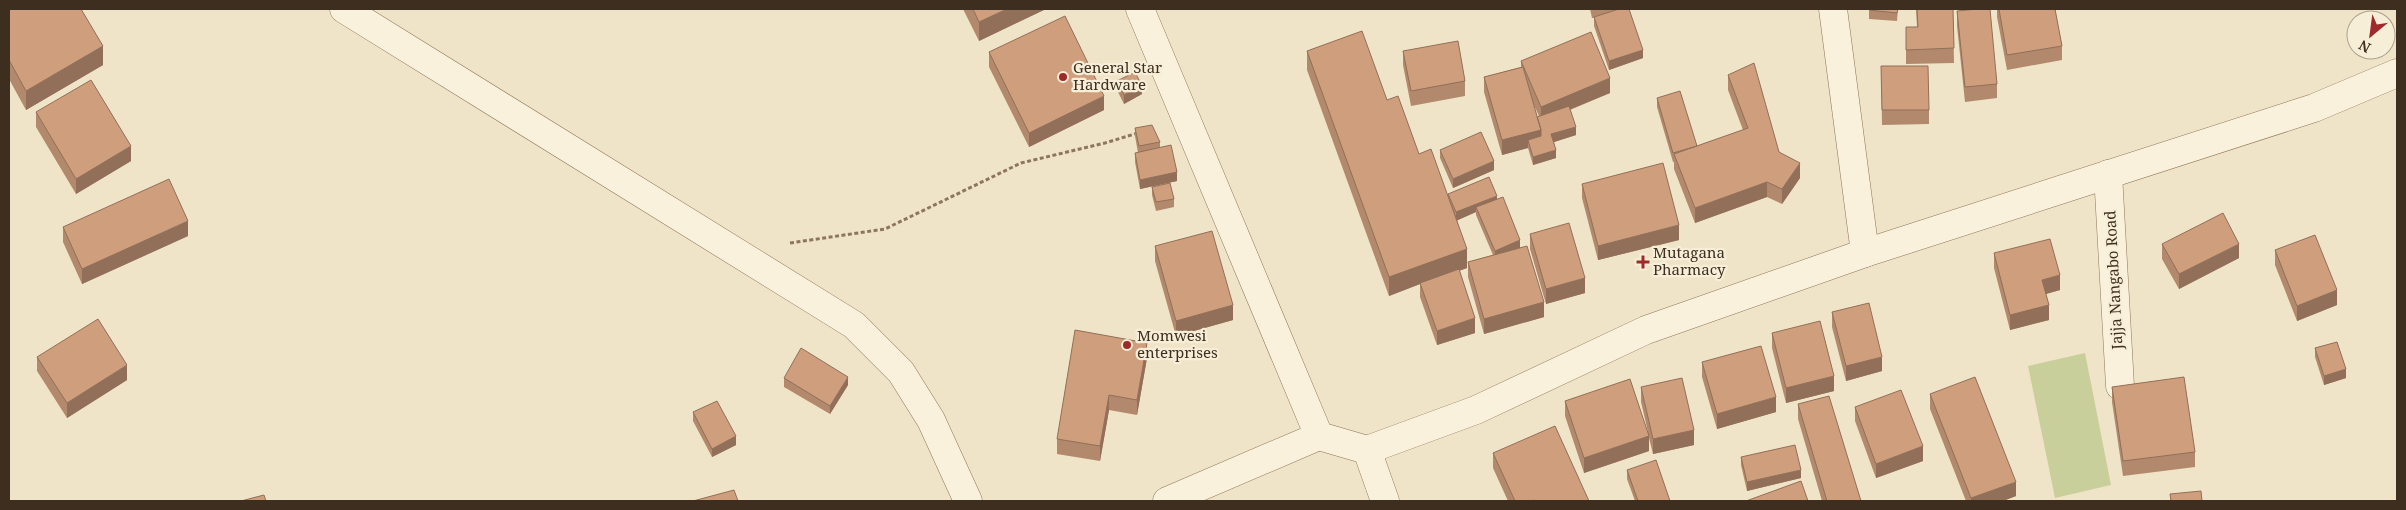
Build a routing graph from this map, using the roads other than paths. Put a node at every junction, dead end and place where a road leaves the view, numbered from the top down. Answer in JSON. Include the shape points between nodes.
{"nodes":[{"id":1,"x":344,"y":9,"type":"edge"},
{"id":2,"x":1140,"y":9,"type":"edge"},
{"id":3,"x":1833,"y":9,"type":"edge"},
{"id":4,"x":2397,"y":73,"type":"edge"},
{"id":5,"x":2108,"y":174,"type":"junction"},
{"id":6,"x":1865,"y":253,"type":"junction"},
{"id":7,"x":2120,"y":386,"type":"edge"},
{"id":8,"x":1319,"y":436,"type":"junction"},
{"id":9,"x":1367,"y":450,"type":"junction"},
{"id":10,"x":968,"y":501,"type":"edge"},
{"id":11,"x":1167,"y":501,"type":"edge"},
{"id":12,"x":1385,"y":501,"type":"edge"}],
"edges":[{"from":1,"to":10,"type":"street","via":[[854,325],[901,372],[931,420]]},
{"from":2,"to":8,"type":"street"},
{"from":3,"to":6,"type":"street"},
{"from":4,"to":5,"type":"street","via":[[2314,108]]},
{"from":5,"to":6,"type":"street"},
{"from":5,"to":7,"type":"street","name":"Jajja Nangabo Road"},
{"from":6,"to":9,"type":"street","via":[[1646,330],[1476,410]]},
{"from":8,"to":9,"type":"street"},
{"from":8,"to":11,"type":"street"},
{"from":9,"to":12,"type":"street"}]}
